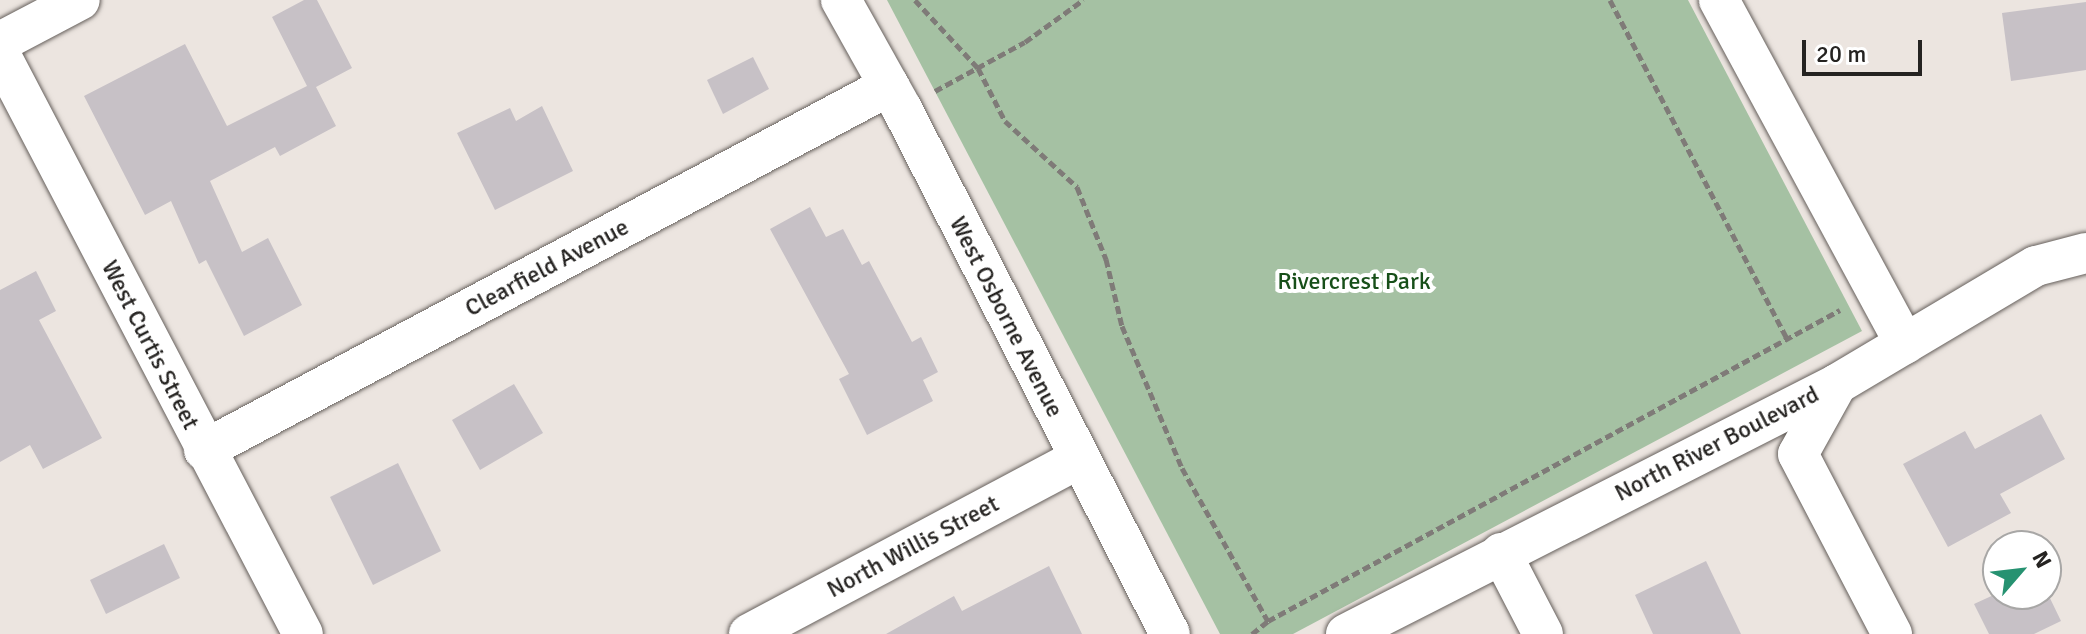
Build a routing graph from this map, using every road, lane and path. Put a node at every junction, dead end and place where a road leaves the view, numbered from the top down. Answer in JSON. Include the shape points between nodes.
{"nodes":[{"id":1,"x":80,"y":0,"type":"edge"},
{"id":2,"x":841,"y":0,"type":"edge"},
{"id":3,"x":915,"y":0,"type":"edge"},
{"id":4,"x":1083,"y":0,"type":"edge"},
{"id":5,"x":1610,"y":0,"type":"edge"},
{"id":6,"x":1719,"y":0,"type":"edge"},
{"id":7,"x":0,"y":42,"type":"edge"},
{"id":8,"x":0,"y":54,"type":"edge"},
{"id":9,"x":978,"y":68,"type":"junction"},
{"id":10,"x":908,"y":91,"type":"junction"},
{"id":11,"x":2086,"y":253,"type":"edge"},
{"id":12,"x":1845,"y":307,"type":"dead end"},
{"id":13,"x":1787,"y":339,"type":"junction"},
{"id":14,"x":1905,"y":344,"type":"junction"},
{"id":15,"x":1837,"y":384,"type":"junction"},
{"id":16,"x":204,"y":450,"type":"junction"},
{"id":17,"x":1078,"y":459,"type":"junction"},
{"id":18,"x":1501,"y":553,"type":"junction"},
{"id":19,"x":1268,"y":621,"type":"junction"},
{"id":20,"x":289,"y":629,"type":"edge"},
{"id":21,"x":749,"y":634,"type":"edge"},
{"id":22,"x":1170,"y":634,"type":"edge"},
{"id":23,"x":1252,"y":634,"type":"edge"},
{"id":24,"x":1346,"y":634,"type":"edge"},
{"id":25,"x":1543,"y":634,"type":"edge"},
{"id":26,"x":1892,"y":634,"type":"edge"}],
"edges":[{"from":1,"to":7,"type":"street"},
{"from":2,"to":10,"type":"street","name":"West Osborne Avenue"},
{"from":3,"to":9,"type":"path"},
{"from":4,"to":9,"type":"path"},
{"from":5,"to":13,"type":"path"},
{"from":6,"to":14,"type":"street"},
{"from":8,"to":16,"type":"street","name":"West Curtis Street"},
{"from":9,"to":10,"type":"path"},
{"from":9,"to":19,"type":"path","via":[[1005,121],[1077,187],[1106,259],[1122,326],[1182,468]]},
{"from":10,"to":16,"type":"street","name":"Clearfield Avenue"},
{"from":10,"to":17,"type":"street","name":"West Osborne Avenue"},
{"from":11,"to":14,"type":"street","name":"North River Boulevard","via":[[2036,266]]},
{"from":12,"to":13,"type":"path"},
{"from":13,"to":19,"type":"path"},
{"from":14,"to":15,"type":"street","name":"North River Boulevard"},
{"from":15,"to":18,"type":"street","name":"North River Boulevard"},
{"from":15,"to":26,"type":"street","via":[[1798,454]]},
{"from":16,"to":20,"type":"street","name":"West Curtis Street"},
{"from":17,"to":21,"type":"street","name":"North Willis Street"},
{"from":17,"to":22,"type":"street","name":"West Osborne Avenue"},
{"from":18,"to":24,"type":"street","name":"North River Boulevard"},
{"from":18,"to":25,"type":"street"},
{"from":19,"to":23,"type":"path"}]}
